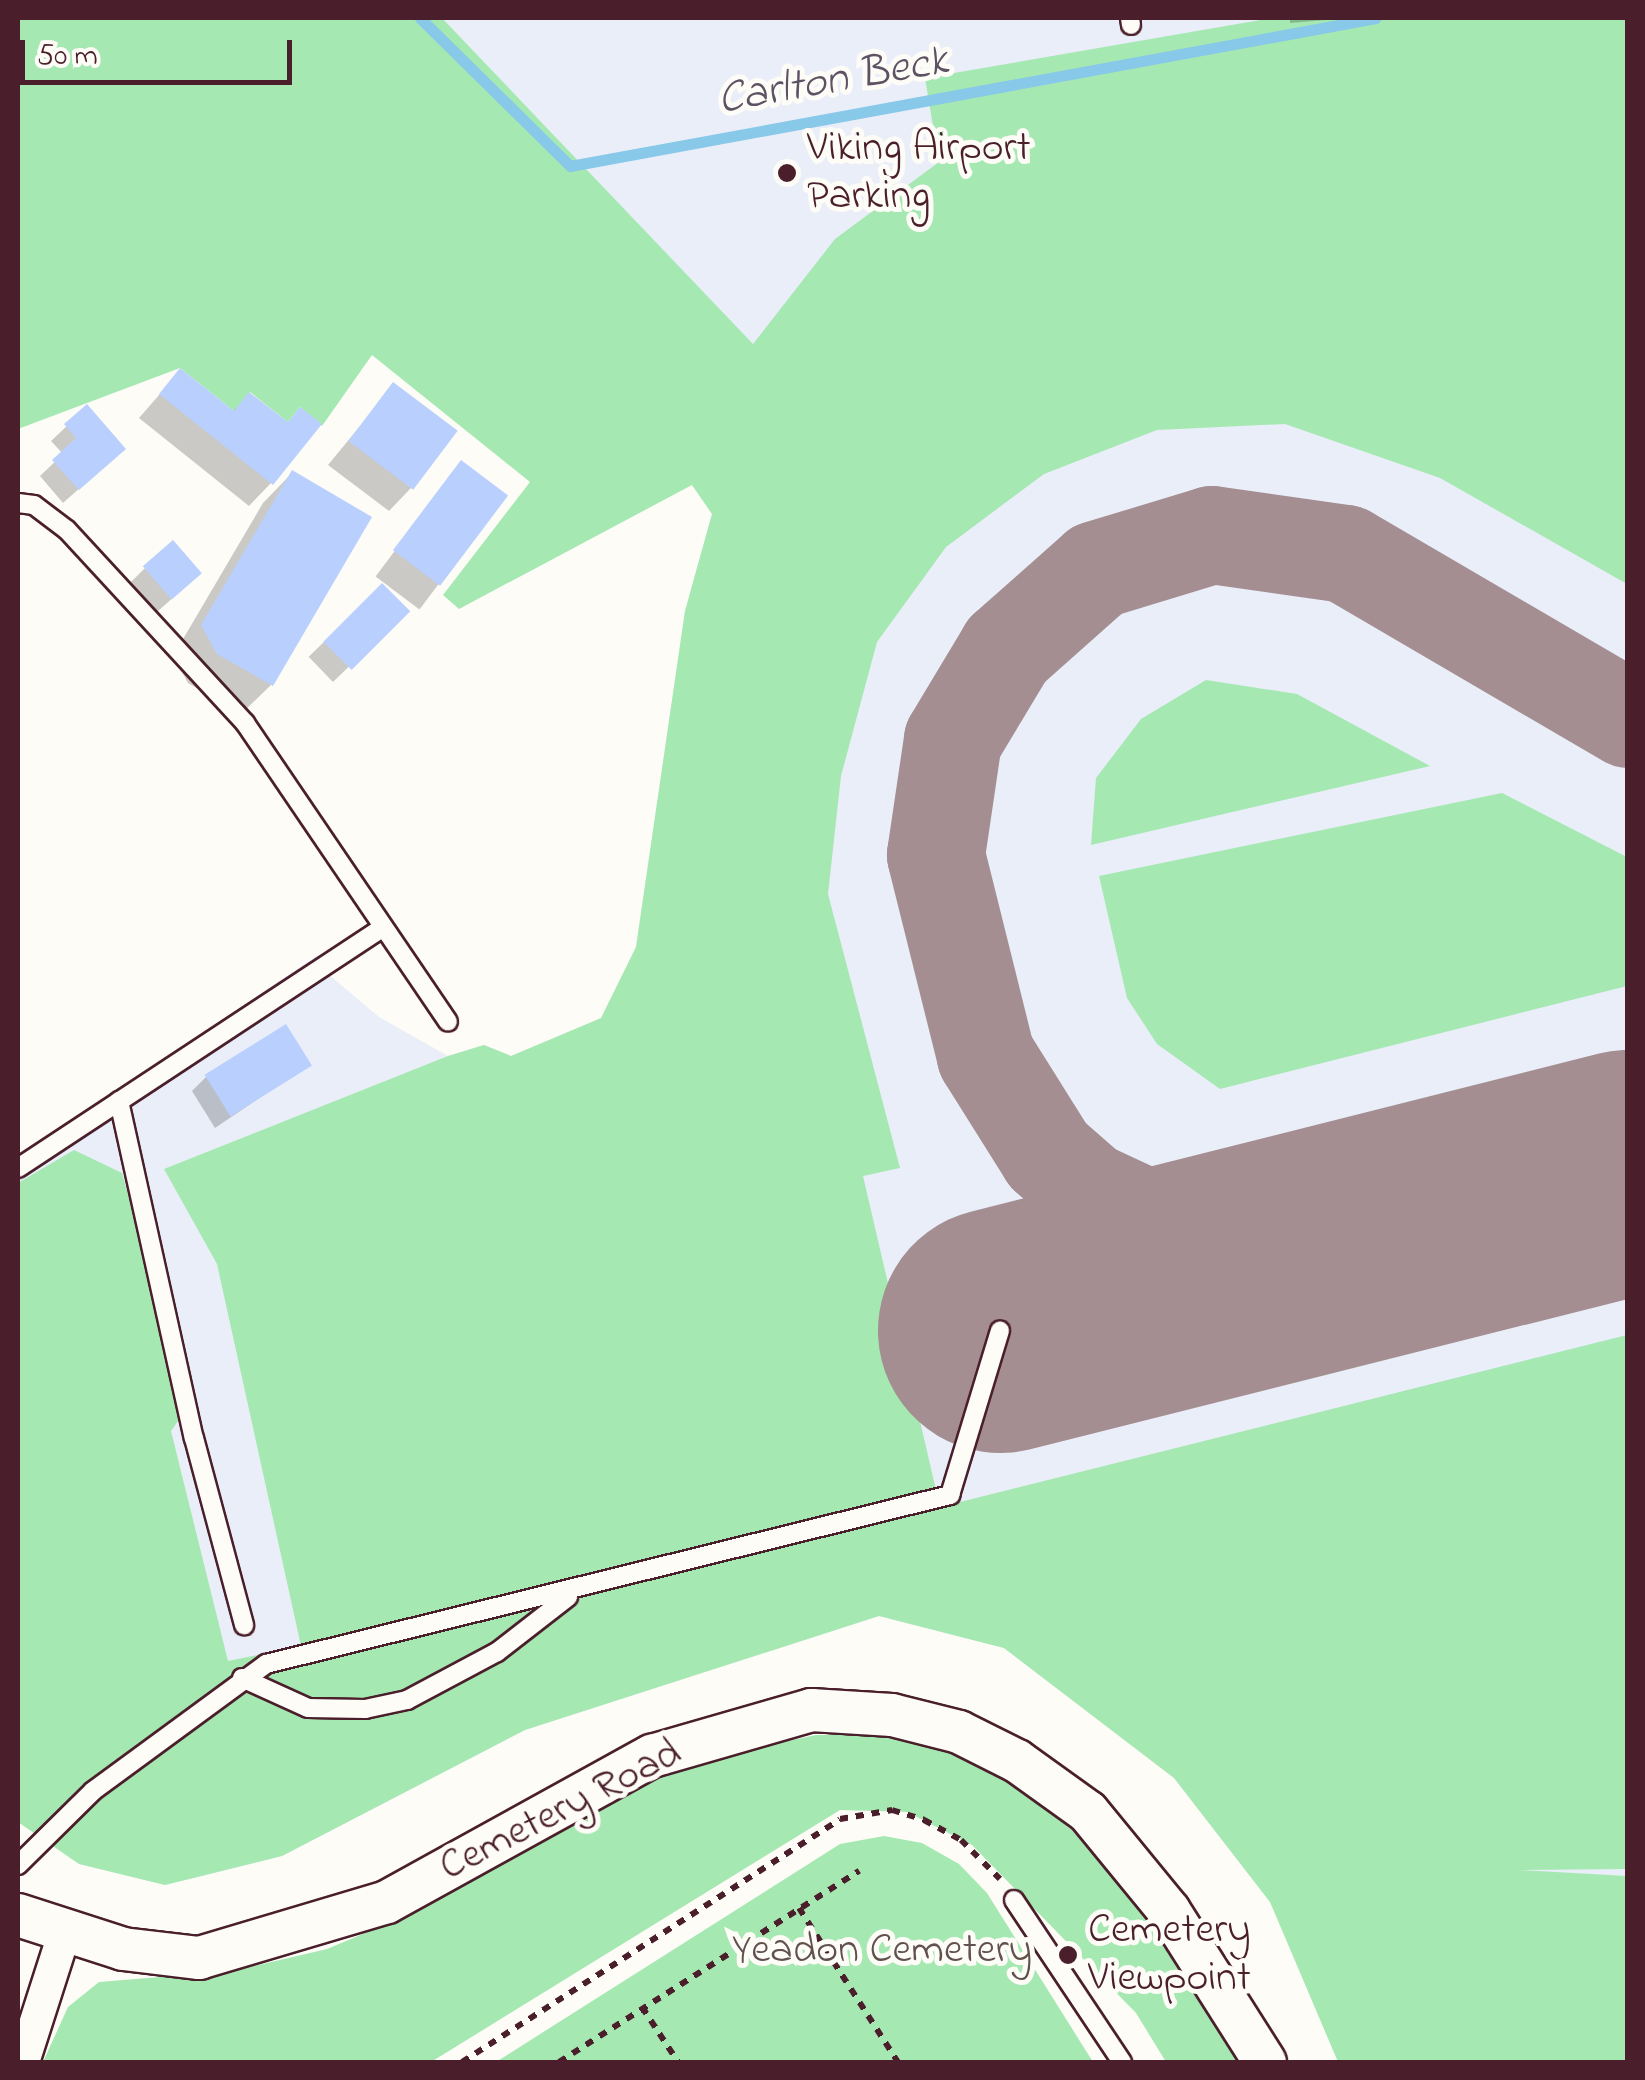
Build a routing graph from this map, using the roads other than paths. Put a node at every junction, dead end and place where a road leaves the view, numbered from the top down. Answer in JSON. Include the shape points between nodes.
{"nodes":[{"id":1,"x":18,"y":503,"type":"edge"},
{"id":2,"x":383,"y":927,"type":"junction"},
{"id":3,"x":448,"y":1022,"type":"dead end"},
{"id":4,"x":120,"y":1101,"type":"junction"},
{"id":5,"x":18,"y":1168,"type":"edge"},
{"id":6,"x":1000,"y":1330,"type":"dead end"},
{"id":7,"x":576,"y":1591,"type":"junction"},
{"id":8,"x":244,"y":1625,"type":"dead end"},
{"id":9,"x":242,"y":1678,"type":"junction"},
{"id":10,"x":18,"y":1864,"type":"edge"},
{"id":11,"x":1014,"y":1900,"type":"road end"},
{"id":12,"x":18,"y":1915,"type":"edge"},
{"id":13,"x":64,"y":1934,"type":"junction"},
{"id":14,"x":23,"y":2062,"type":"edge"},
{"id":15,"x":1122,"y":2062,"type":"edge"},
{"id":16,"x":1266,"y":2062,"type":"edge"}],
"edges":[{"from":1,"to":2,"type":"lane","via":[[34,505],[67,530],[245,723]]},
{"from":2,"to":3,"type":"lane"},
{"from":2,"to":4,"type":"lane"},
{"from":4,"to":5,"type":"lane"},
{"from":4,"to":8,"type":"lane","via":[[194,1438]]},
{"from":6,"to":7,"type":"lane","via":[[950,1495]]},
{"from":7,"to":9,"type":"lane","via":[[266,1664]]},
{"from":7,"to":9,"type":"lane","via":[[497,1652],[407,1700],[365,1709],[308,1708]]},
{"from":9,"to":10,"type":"lane","via":[[93,1791]]},
{"from":11,"to":15,"type":"lane"},
{"from":12,"to":13,"type":"street","name":"Cemetery Road"},
{"from":13,"to":14,"type":"street"},
{"from":13,"to":16,"type":"street","name":"Cemetery Road","via":[[199,1958],[387,1902],[652,1756],[811,1710],[892,1715],[959,1732],[1088,1812],[1168,1911]]}]}
